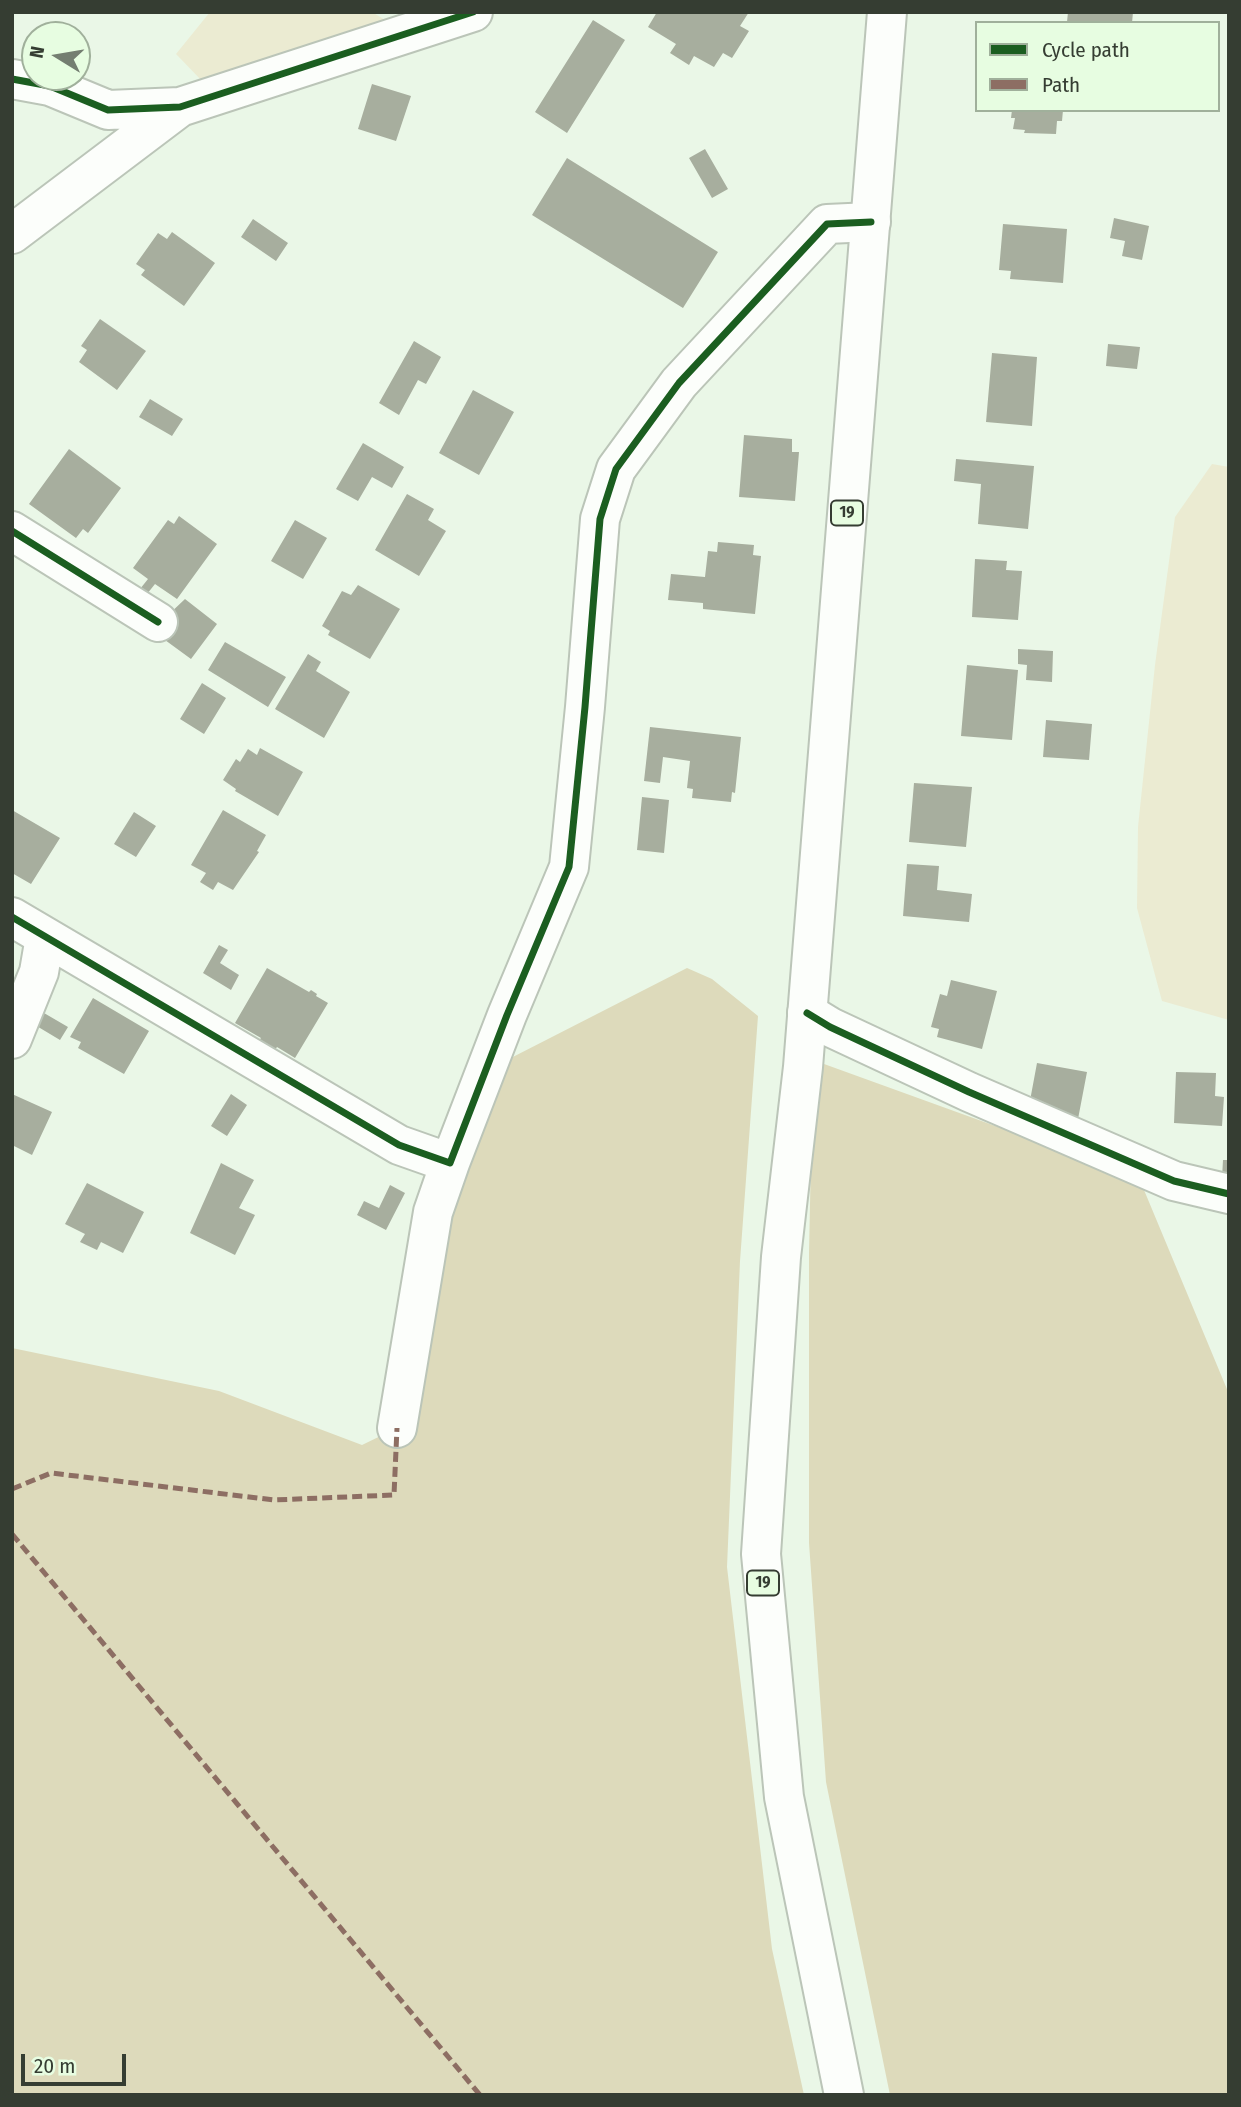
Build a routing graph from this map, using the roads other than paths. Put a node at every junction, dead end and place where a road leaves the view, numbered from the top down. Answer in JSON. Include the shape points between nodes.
{"nodes":[{"id":1,"x":473,"y":12,"type":"edge"},
{"id":2,"x":887,"y":12,"type":"edge"},
{"id":3,"x":12,"y":79,"type":"edge"},
{"id":4,"x":180,"y":107,"type":"junction"},
{"id":5,"x":871,"y":222,"type":"junction"},
{"id":6,"x":12,"y":234,"type":"edge"},
{"id":7,"x":12,"y":531,"type":"edge"},
{"id":8,"x":158,"y":622,"type":"dead end"},
{"id":9,"x":12,"y":917,"type":"edge"},
{"id":10,"x":45,"y":937,"type":"junction"},
{"id":11,"x":807,"y":1013,"type":"junction"},
{"id":12,"x":12,"y":1039,"type":"edge"},
{"id":13,"x":450,"y":1163,"type":"junction"},
{"id":14,"x":1229,"y":1194,"type":"edge"},
{"id":15,"x":397,"y":1428,"type":"dead end"},
{"id":16,"x":844,"y":2095,"type":"edge"}],
"edges":[{"from":1,"to":4,"type":"street"},
{"from":2,"to":5,"type":"street","number":"19"},
{"from":3,"to":4,"type":"street","via":[[50,86],[108,110]]},
{"from":4,"to":6,"type":"street"},
{"from":5,"to":11,"type":"street","number":"19"},
{"from":5,"to":13,"type":"street","via":[[827,224],[679,383],[616,469],[600,519],[569,867]]},
{"from":7,"to":8,"type":"street"},
{"from":9,"to":10,"type":"street"},
{"from":10,"to":12,"type":"street","via":[[39,972]]},
{"from":10,"to":13,"type":"street","via":[[399,1145]]},
{"from":11,"to":14,"type":"street","via":[[969,1092],[1148,1170]]},
{"from":11,"to":16,"type":"street","number":"19","via":[[781,1258],[761,1554],[784,1797]]},
{"from":13,"to":15,"type":"street","via":[[433,1212]]}]}
